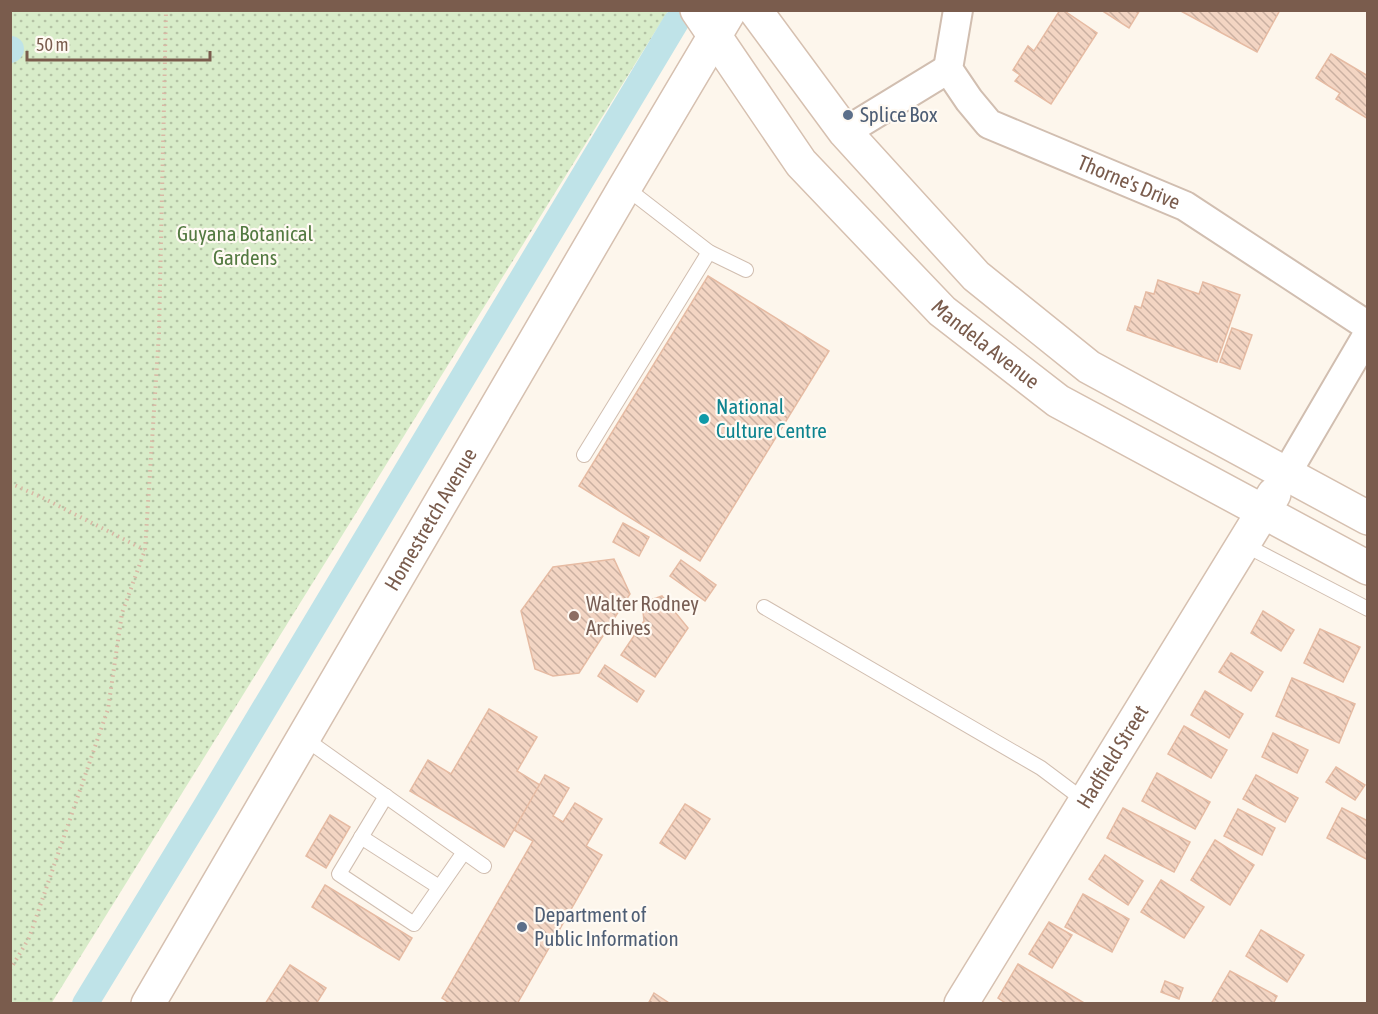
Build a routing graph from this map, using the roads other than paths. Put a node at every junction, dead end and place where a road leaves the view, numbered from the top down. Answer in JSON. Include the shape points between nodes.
{"nodes":[{"id":1,"x":755,"y":10,"type":"edge"},
{"id":2,"x":958,"y":10,"type":"edge"},
{"id":3,"x":714,"y":19,"type":"edge"},
{"id":4,"x":948,"y":69,"type":"junction"},
{"id":5,"x":845,"y":132,"type":"junction"},
{"id":6,"x":625,"y":187,"type":"junction"},
{"id":7,"x":709,"y":252,"type":"junction"},
{"id":8,"x":746,"y":270,"type":"dead end"},
{"id":9,"x":1366,"y":338,"type":"edge"},
{"id":10,"x":584,"y":455,"type":"dead end"},
{"id":11,"x":1286,"y":474,"type":"junction"},
{"id":12,"x":1264,"y":511,"type":"junction"},
{"id":13,"x":1368,"y":518,"type":"edge"},
{"id":14,"x":1243,"y":544,"type":"junction"},
{"id":15,"x":1368,"y":568,"type":"edge"},
{"id":16,"x":764,"y":607,"type":"dead end"},
{"id":17,"x":1368,"y":609,"type":"edge"},
{"id":18,"x":304,"y":738,"type":"junction"},
{"id":19,"x":386,"y":796,"type":"junction"},
{"id":20,"x":1085,"y":801,"type":"junction"},
{"id":21,"x":361,"y":837,"type":"junction"},
{"id":22,"x":464,"y":852,"type":"junction"},
{"id":23,"x":484,"y":867,"type":"dead end"},
{"id":24,"x":440,"y":887,"type":"junction"},
{"id":25,"x":148,"y":1004,"type":"edge"},
{"id":26,"x":961,"y":1004,"type":"edge"}],
"edges":[{"from":1,"to":5,"type":"main road"},
{"from":2,"to":4,"type":"street"},
{"from":3,"to":6,"type":"main road","name":"Homestretch Avenue"},
{"from":3,"to":12,"type":"main road","name":"Mandela Avenue","via":[[801,163],[942,311],[1058,401]]},
{"from":4,"to":5,"type":"street"},
{"from":4,"to":9,"type":"street","name":"Thorne's Drive","via":[[989,124],[1185,206]]},
{"from":5,"to":11,"type":"main road","via":[[976,276],[1089,367]]},
{"from":6,"to":7,"type":"lane"},
{"from":6,"to":18,"type":"main road","name":"Homestretch Avenue"},
{"from":7,"to":8,"type":"lane"},
{"from":7,"to":10,"type":"lane"},
{"from":9,"to":11,"type":"street"},
{"from":11,"to":12,"type":"main road","name":"Hadfield Street"},
{"from":11,"to":13,"type":"main road"},
{"from":12,"to":14,"type":"main road","name":"Hadfield Street"},
{"from":12,"to":15,"type":"main road","name":"Mandela Avenue"},
{"from":14,"to":17,"type":"lane"},
{"from":14,"to":20,"type":"main road","name":"Hadfield Street"},
{"from":16,"to":20,"type":"lane","via":[[1041,768]]},
{"from":18,"to":19,"type":"lane"},
{"from":18,"to":25,"type":"main road","name":"Homestretch Avenue"},
{"from":19,"to":21,"type":"lane"},
{"from":19,"to":22,"type":"lane"},
{"from":20,"to":26,"type":"main road","name":"Hadfield Street"},
{"from":21,"to":24,"type":"lane"},
{"from":21,"to":24,"type":"lane","via":[[339,874],[414,924]]},
{"from":22,"to":23,"type":"lane"},
{"from":22,"to":24,"type":"lane"}]}
